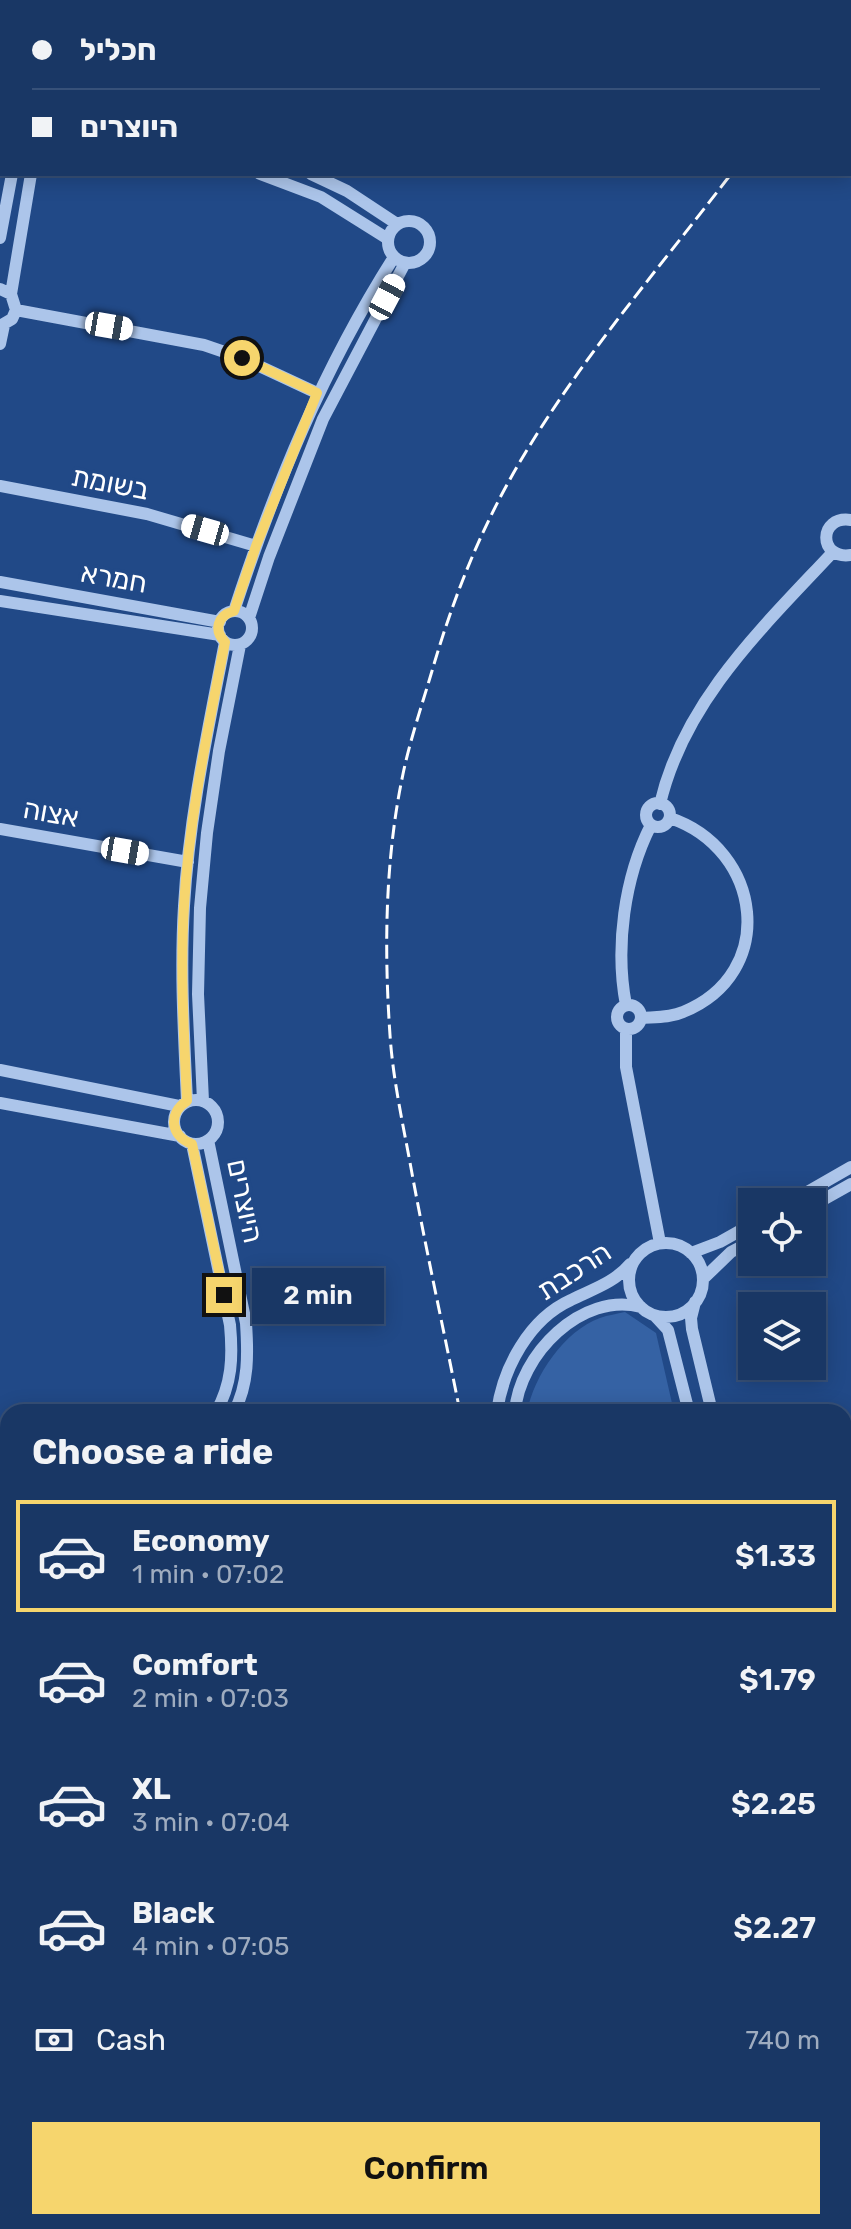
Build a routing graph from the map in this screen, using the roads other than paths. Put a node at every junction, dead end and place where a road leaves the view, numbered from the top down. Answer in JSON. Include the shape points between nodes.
{"nodes":[{"id":1,"x":12,"y":176,"type":"edge"},
{"id":2,"x":31,"y":176,"type":"edge"},
{"id":3,"x":265,"y":176,"type":"edge"},
{"id":4,"x":315,"y":176,"type":"edge"},
{"id":5,"x":397,"y":224,"type":"junction"},
{"id":6,"x":0,"y":238,"type":"edge"},
{"id":7,"x":388,"y":239,"type":"junction"},
{"id":8,"x":399,"y":260,"type":"junction"},
{"id":9,"x":5,"y":292,"type":"edge"},
{"id":10,"x":16,"y":310,"type":"junction"},
{"id":11,"x":2,"y":326,"type":"edge"},
{"id":12,"x":0,"y":344,"type":"edge"},
{"id":13,"x":317,"y":393,"type":"junction"},
{"id":14,"x":0,"y":486,"type":"edge"},
{"id":15,"x":851,"y":520,"type":"edge"},
{"id":16,"x":256,"y":546,"type":"junction"},
{"id":17,"x":833,"y":552,"type":"junction"},
{"id":18,"x":851,"y":555,"type":"edge"},
{"id":19,"x":0,"y":582,"type":"edge"},
{"id":20,"x":0,"y":601,"type":"edge"},
{"id":21,"x":234,"y":611,"type":"junction"},
{"id":22,"x":249,"y":618,"type":"junction"},
{"id":23,"x":221,"y":633,"type":"junction"},
{"id":24,"x":240,"y":645,"type":"junction"},
{"id":25,"x":660,"y":804,"type":"junction"},
{"id":26,"x":670,"y":818,"type":"junction"},
{"id":27,"x":651,"y":825,"type":"junction"},
{"id":28,"x":0,"y":829,"type":"edge"},
{"id":29,"x":188,"y":862,"type":"junction"},
{"id":30,"x":626,"y":1005,"type":"junction"},
{"id":31,"x":641,"y":1018,"type":"junction"},
{"id":32,"x":626,"y":1029,"type":"junction"},
{"id":33,"x":0,"y":1070,"type":"edge"},
{"id":34,"x":203,"y":1101,"type":"junction"},
{"id":35,"x":0,"y":1103,"type":"edge"},
{"id":36,"x":183,"y":1104,"type":"junction"},
{"id":37,"x":180,"y":1136,"type":"junction"},
{"id":38,"x":208,"y":1140,"type":"junction"},
{"id":39,"x":192,"y":1144,"type":"junction"},
{"id":40,"x":851,"y":1167,"type":"edge"},
{"id":41,"x":851,"y":1184,"type":"edge"},
{"id":42,"x":814,"y":1188,"type":"edge"},
{"id":43,"x":826,"y":1198,"type":"edge"},
{"id":44,"x":738,"y":1232,"type":"edge"},
{"id":45,"x":660,"y":1243,"type":"junction"},
{"id":46,"x":738,"y":1248,"type":"edge"},
{"id":47,"x":691,"y":1253,"type":"junction"},
{"id":48,"x":637,"y":1255,"type":"junction"},
{"id":49,"x":703,"y":1279,"type":"junction"},
{"id":50,"x":696,"y":1301,"type":"junction"},
{"id":51,"x":646,"y":1311,"type":"junction"},
{"id":52,"x":219,"y":1404,"type":"edge"},
{"id":53,"x":237,"y":1404,"type":"edge"},
{"id":54,"x":499,"y":1404,"type":"edge"},
{"id":55,"x":517,"y":1404,"type":"edge"},
{"id":56,"x":687,"y":1404,"type":"edge"},
{"id":57,"x":710,"y":1404,"type":"edge"}],
"edges":[{"from":1,"to":6,"type":"street"},
{"from":2,"to":9,"type":"street"},
{"from":3,"to":7,"type":"street","via":[[321,197]]},
{"from":4,"to":5,"type":"street"},
{"from":5,"to":7,"type":"street"},
{"from":5,"to":8,"type":"street","via":[[419,222],[430,234],[426,256],[413,263]]},
{"from":7,"to":8,"type":"street"},
{"from":8,"to":13,"type":"street"},
{"from":8,"to":22,"type":"street","via":[[323,419]]},
{"from":9,"to":10,"type":"street"},
{"from":10,"to":11,"type":"street"},
{"from":10,"to":13,"type":"street","via":[[204,345]]},
{"from":11,"to":12,"type":"street"},
{"from":13,"to":16,"type":"street"},
{"from":14,"to":16,"type":"street","name":"בשומת","via":[[147,514]]},
{"from":15,"to":17,"type":"street","via":[[829,527],[826,541]]},
{"from":16,"to":21,"type":"street"},
{"from":17,"to":18,"type":"street"},
{"from":17,"to":25,"type":"street","via":[[748,643],[702,705],[668,770]]},
{"from":19,"to":23,"type":"street","name":"חמרא"},
{"from":20,"to":23,"type":"street","name":"חמרא"},
{"from":21,"to":22,"type":"street"},
{"from":21,"to":23,"type":"street","via":[[226,614]]},
{"from":22,"to":24,"type":"street","via":[[250,638]]},
{"from":23,"to":24,"type":"street"},
{"from":23,"to":29,"type":"street"},
{"from":24,"to":34,"type":"street","via":[[219,751],[202,883],[198,994]]},
{"from":25,"to":26,"type":"street"},
{"from":25,"to":27,"type":"street","via":[[648,809]]},
{"from":26,"to":27,"type":"street","via":[[660,827]]},
{"from":26,"to":31,"type":"street","via":[[712,841],[736,871],[747,903],[746,939],[734,970],[712,995],[681,1013]]},
{"from":27,"to":30,"type":"street","via":[[637,857],[625,916],[621,973]]},
{"from":28,"to":29,"type":"street","name":"אצוה"},
{"from":29,"to":36,"type":"street"},
{"from":30,"to":31,"type":"street","via":[[636,1007]]},
{"from":30,"to":32,"type":"street","via":[[616,1018]]},
{"from":31,"to":32,"type":"street","via":[[635,1028]]},
{"from":32,"to":45,"type":"street","via":[[626,1067]]},
{"from":33,"to":36,"type":"street"},
{"from":34,"to":36,"type":"street"},
{"from":34,"to":38,"type":"street","via":[[218,1116],[217,1131]]},
{"from":35,"to":37,"type":"street"},
{"from":36,"to":37,"type":"street","via":[[173,1124]]},
{"from":37,"to":39,"type":"street"},
{"from":38,"to":39,"type":"street"},
{"from":38,"to":53,"type":"street","name":"היוצרים","via":[[247,1337],[246,1378]]},
{"from":39,"to":52,"type":"street","name":"היוצרים","via":[[233,1351],[231,1375]]},
{"from":40,"to":42,"type":"street"},
{"from":41,"to":43,"type":"street"},
{"from":44,"to":47,"type":"street"},
{"from":45,"to":47,"type":"street","via":[[680,1245]]},
{"from":45,"to":48,"type":"street"},
{"from":46,"to":49,"type":"street"},
{"from":47,"to":49,"type":"street"},
{"from":48,"to":51,"type":"street","via":[[629,1288]]},
{"from":48,"to":54,"type":"street","name":"הרכבת","via":[[620,1275],[568,1301],[531,1333],[514,1358]]},
{"from":49,"to":50,"type":"street"},
{"from":50,"to":51,"type":"street","via":[[676,1315]]},
{"from":50,"to":57,"type":"street","via":[[692,1329]]},
{"from":51,"to":55,"type":"street","name":"הרכבת","via":[[620,1303],[575,1318],[536,1358]]},
{"from":51,"to":56,"type":"street","via":[[668,1330]]}]}
